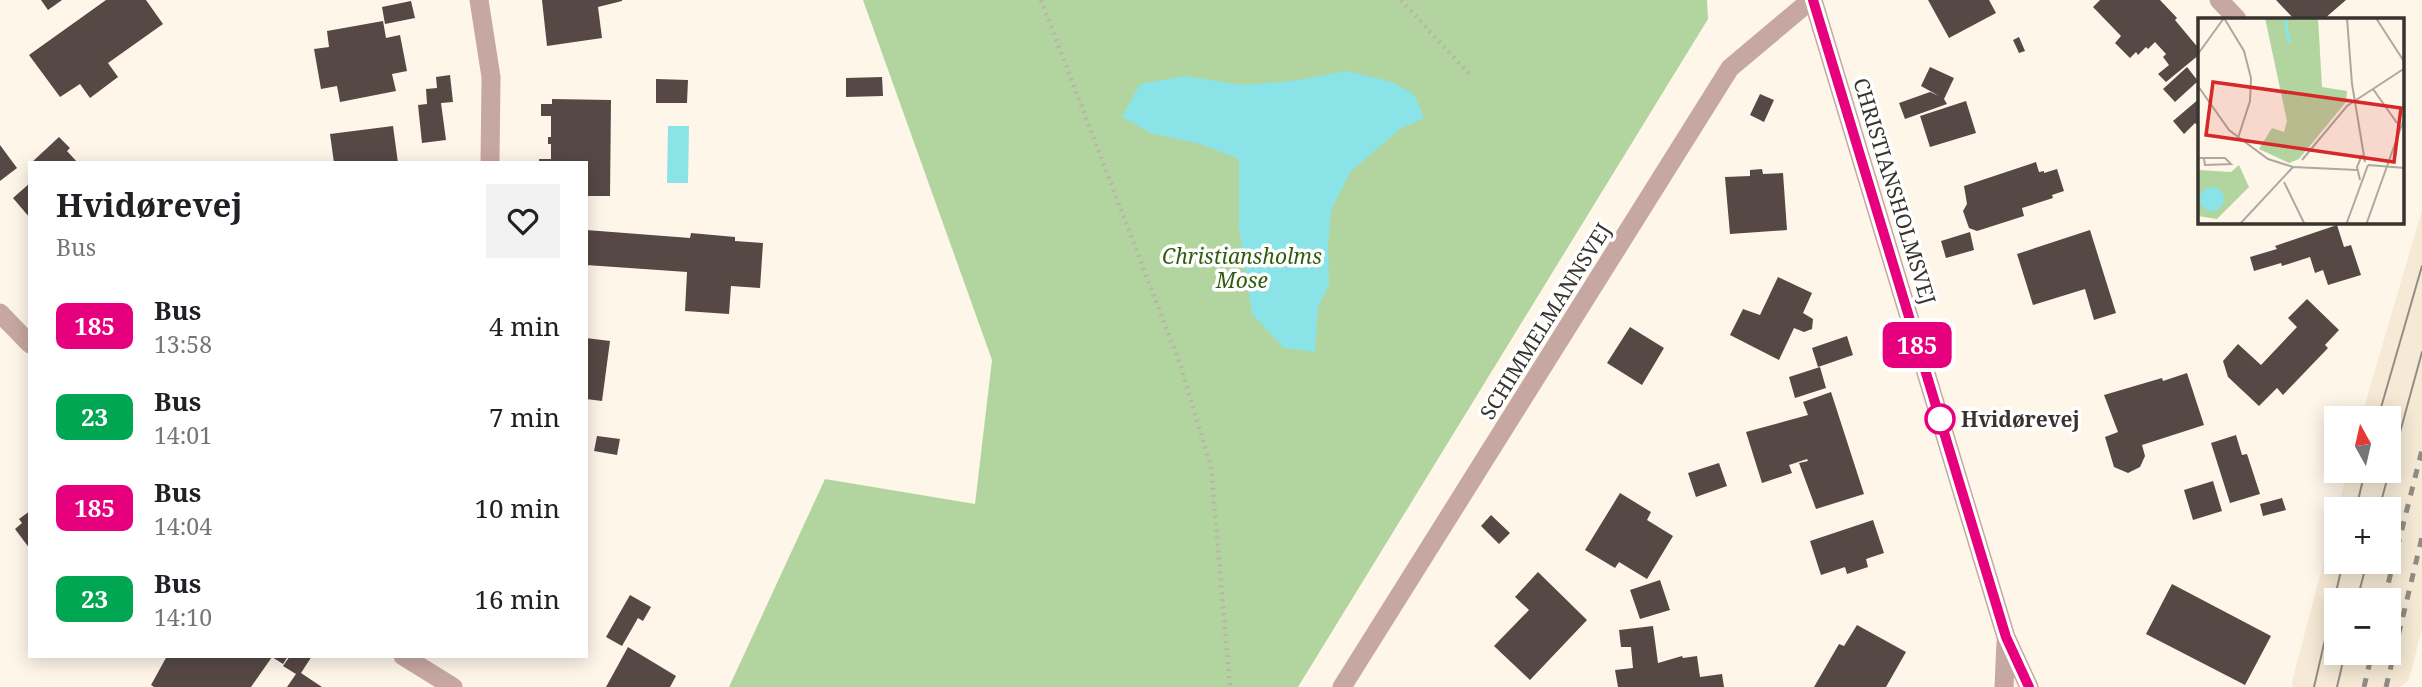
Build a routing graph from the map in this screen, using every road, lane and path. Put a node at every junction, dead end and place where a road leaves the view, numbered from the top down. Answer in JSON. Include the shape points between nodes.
{"nodes":[{"id":1,"x":480,"y":0,"type":"edge"},
{"id":2,"x":1041,"y":0,"type":"edge"},
{"id":3,"x":1401,"y":0,"type":"edge"},
{"id":4,"x":1812,"y":0,"type":"edge"},
{"id":5,"x":2219,"y":0,"type":"edge"},
{"id":6,"x":2237,"y":18,"type":"edge"},
{"id":7,"x":1470,"y":75,"type":"dead end"},
{"id":8,"x":490,"y":161,"type":"edge"},
{"id":9,"x":0,"y":313,"type":"edge"},
{"id":10,"x":28,"y":342,"type":"edge"},
{"id":11,"x":2006,"y":637,"type":"junction"},
{"id":12,"x":408,"y":658,"type":"edge"},
{"id":13,"x":453,"y":687,"type":"edge"},
{"id":14,"x":1230,"y":687,"type":"edge"},
{"id":15,"x":1342,"y":687,"type":"edge"},
{"id":16,"x":2004,"y":687,"type":"edge"},
{"id":17,"x":2029,"y":687,"type":"edge"}],
"edges":[{"from":1,"to":8,"type":"street","via":[[491,77]]},
{"from":2,"to":14,"type":"path","via":[[1180,364],[1211,467]]},
{"from":3,"to":7,"type":"path"},
{"from":4,"to":11,"type":"street","name":"CHRISTIANSHOLMSVEJ"},
{"from":4,"to":15,"type":"street","name":"SCHIMMELMANNSVEJ","via":[[1730,68]]},
{"from":5,"to":6,"type":"street"},
{"from":9,"to":10,"type":"street"},
{"from":11,"to":16,"type":"street","name":"CHRISTIANSHOLMSVEJ"},
{"from":11,"to":17,"type":"street","name":"CHRISTIANSHOLMSVEJ"},
{"from":12,"to":13,"type":"street"}]}
